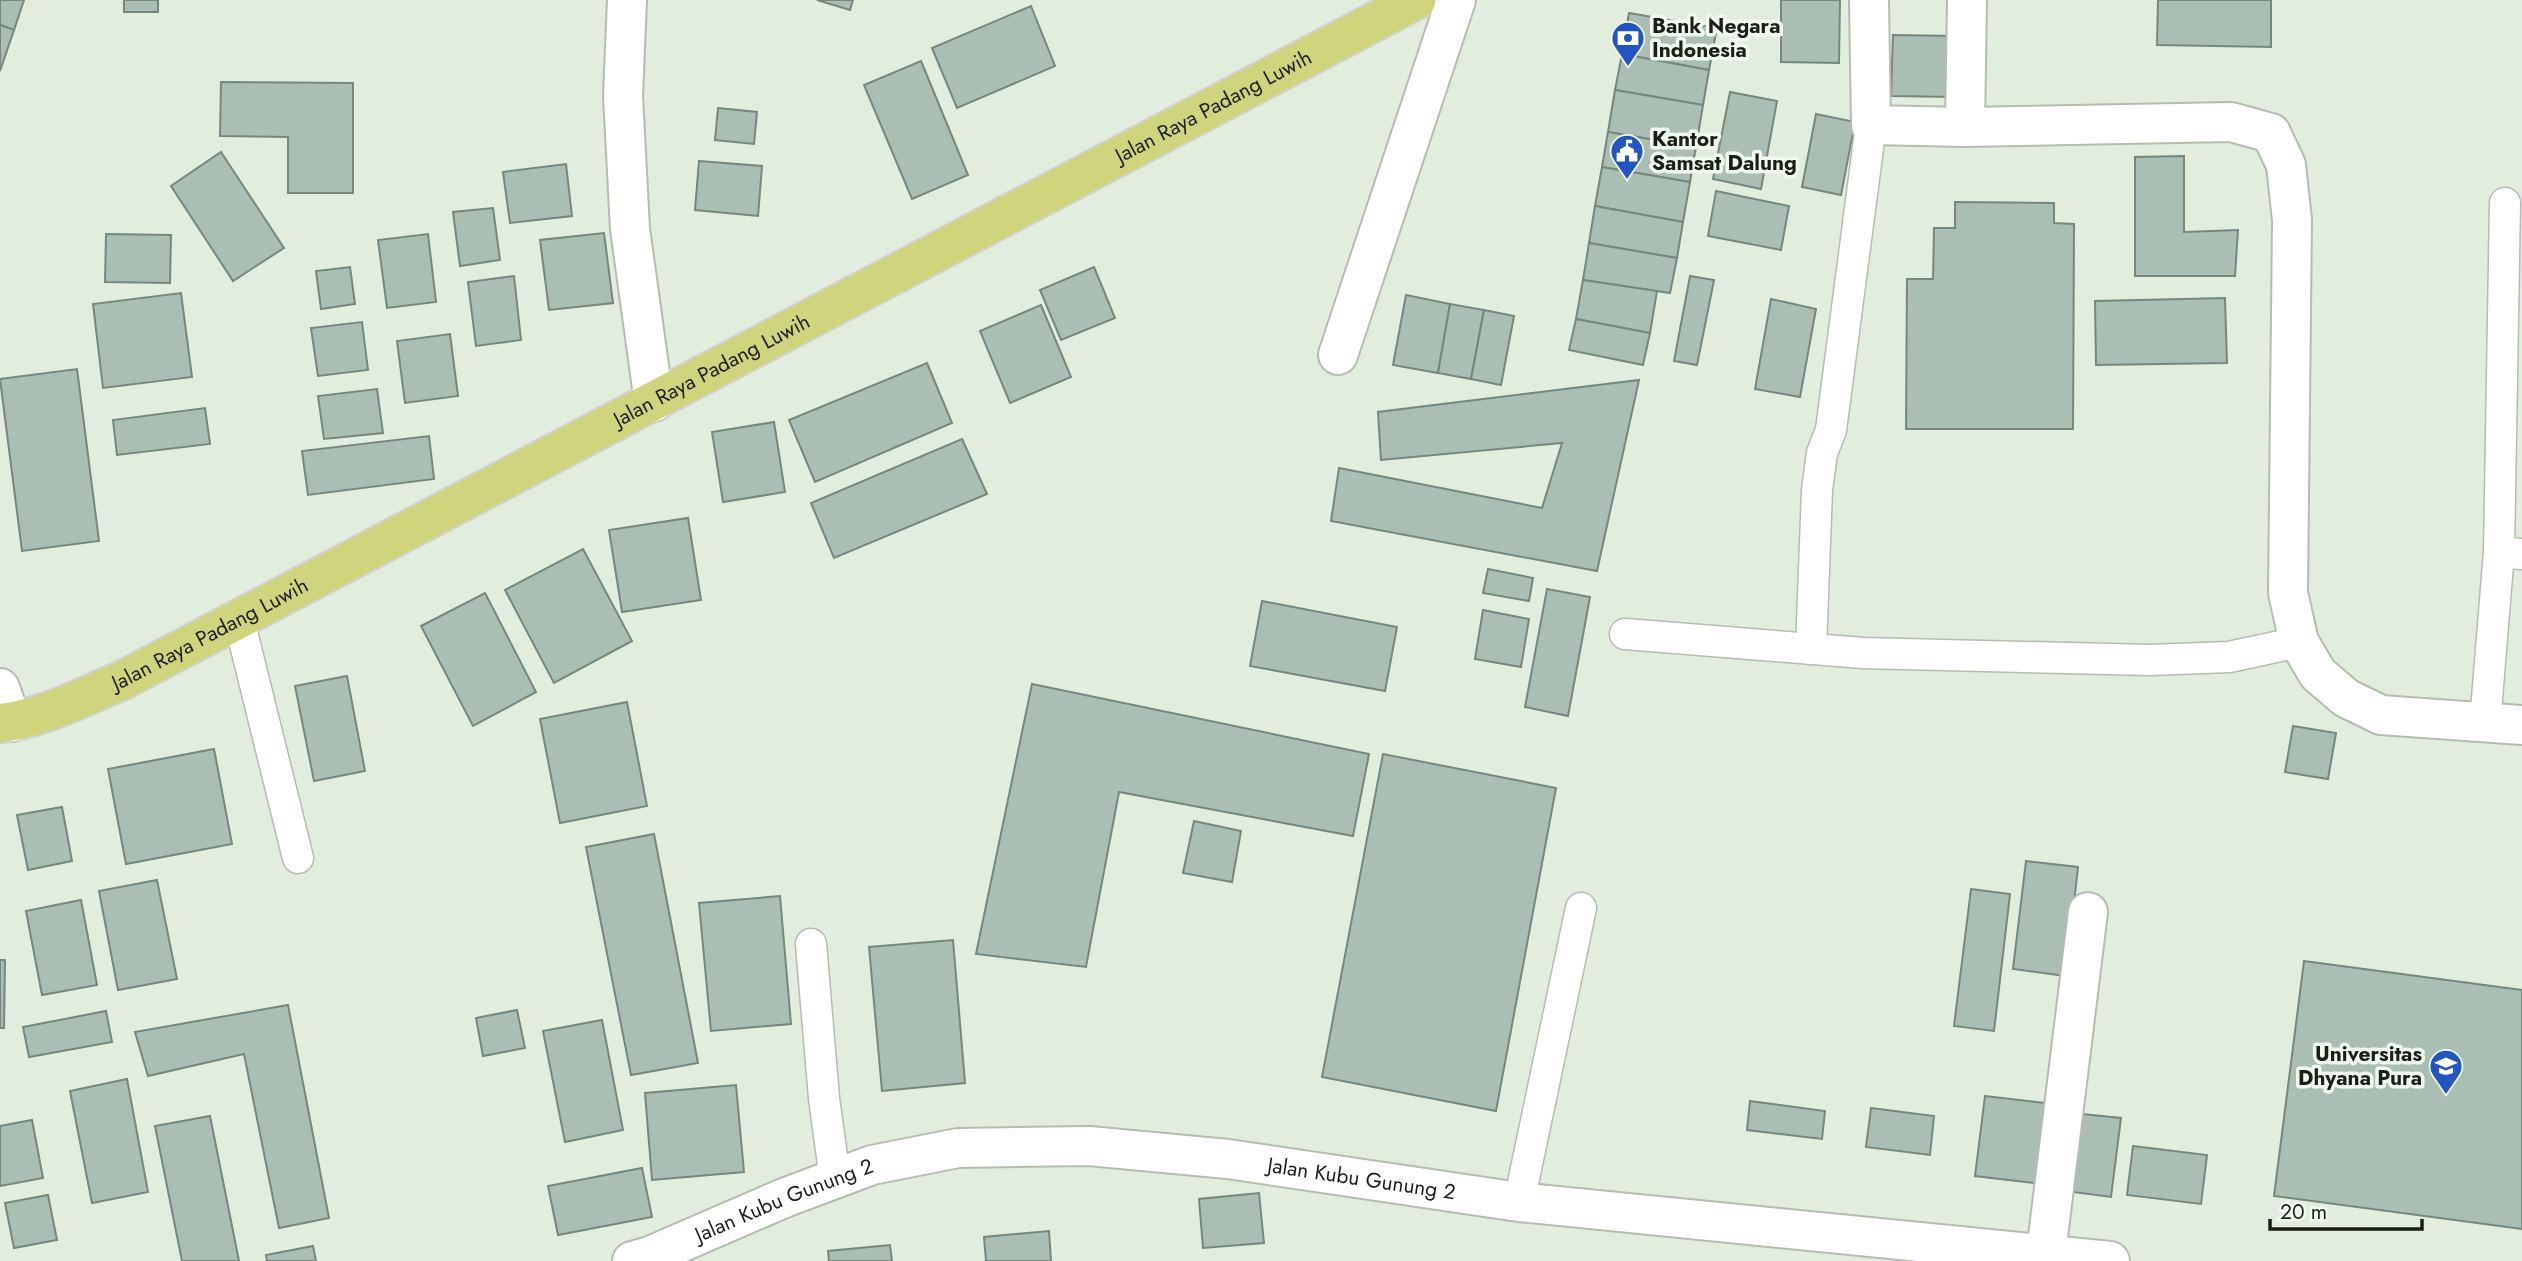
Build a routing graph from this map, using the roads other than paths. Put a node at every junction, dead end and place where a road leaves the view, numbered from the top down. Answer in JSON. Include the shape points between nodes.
{"nodes":[{"id":1,"x":627,"y":0,"type":"edge"},
{"id":2,"x":1416,"y":0,"type":"edge"},
{"id":3,"x":1455,"y":0,"type":"edge"},
{"id":4,"x":1868,"y":0,"type":"edge"},
{"id":5,"x":1966,"y":0,"type":"edge"},
{"id":6,"x":1871,"y":125,"type":"junction"},
{"id":7,"x":1965,"y":127,"type":"junction"},
{"id":8,"x":2505,"y":203,"type":"dead end"},
{"id":9,"x":1338,"y":355,"type":"dead end"},
{"id":10,"x":654,"y":402,"type":"junction"},
{"id":11,"x":2511,"y":553,"type":"edge"},
{"id":12,"x":239,"y":620,"type":"junction"},
{"id":13,"x":1625,"y":634,"type":"dead end"},
{"id":14,"x":2299,"y":642,"type":"junction"},
{"id":15,"x":1811,"y":649,"type":"junction"},
{"id":16,"x":4,"y":711,"type":"edge"},
{"id":17,"x":2504,"y":724,"type":"edge"},
{"id":18,"x":298,"y":858,"type":"dead end"},
{"id":19,"x":1581,"y":908,"type":"dead end"},
{"id":20,"x":2088,"y":912,"type":"dead end"},
{"id":21,"x":811,"y":944,"type":"dead end"},
{"id":22,"x":835,"y":1179,"type":"junction"},
{"id":23,"x":1519,"y":1202,"type":"junction"},
{"id":24,"x":2046,"y":1253,"type":"junction"},
{"id":25,"x":632,"y":1261,"type":"edge"},
{"id":26,"x":2110,"y":1261,"type":"edge"}],
"edges":[{"from":1,"to":10,"type":"street","via":[[623,96],[630,229]]},
{"from":2,"to":10,"type":"main road","name":"Jalan Raya Padang Luwih"},
{"from":3,"to":9,"type":"street"},
{"from":4,"to":6,"type":"street"},
{"from":5,"to":7,"type":"street"},
{"from":6,"to":7,"type":"street"},
{"from":6,"to":15,"type":"lane","via":[[1830,430],[1817,489]]},
{"from":7,"to":14,"type":"street","via":[[2231,122],[2271,133],[2286,165],[2292,220],[2288,593]]},
{"from":8,"to":11,"type":"lane"},
{"from":10,"to":12,"type":"main road","name":"Jalan Raya Padang Luwih"},
{"from":11,"to":17,"type":"lane"},
{"from":12,"to":16,"type":"main road","name":"Jalan Raya Padang Luwih","via":[[123,680],[59,707]]},
{"from":12,"to":18,"type":"lane"},
{"from":13,"to":15,"type":"lane"},
{"from":14,"to":15,"type":"lane","via":[[2229,657],[2150,660]]},
{"from":14,"to":17,"type":"street","via":[[2318,674],[2346,698],[2381,715]]},
{"from":19,"to":23,"type":"lane"},
{"from":20,"to":24,"type":"street"},
{"from":21,"to":22,"type":"lane"},
{"from":22,"to":23,"type":"street","name":"Jalan Kubu Gunung 2","via":[[872,1165],[958,1149],[1089,1146],[1228,1159]]},
{"from":22,"to":25,"type":"street","name":"Jalan Kubu Gunung 2"},
{"from":23,"to":24,"type":"street","name":"Jalan Kubu Gunung 2"},
{"from":24,"to":26,"type":"street","name":"Jalan Kubu Gunung 2"}]}
